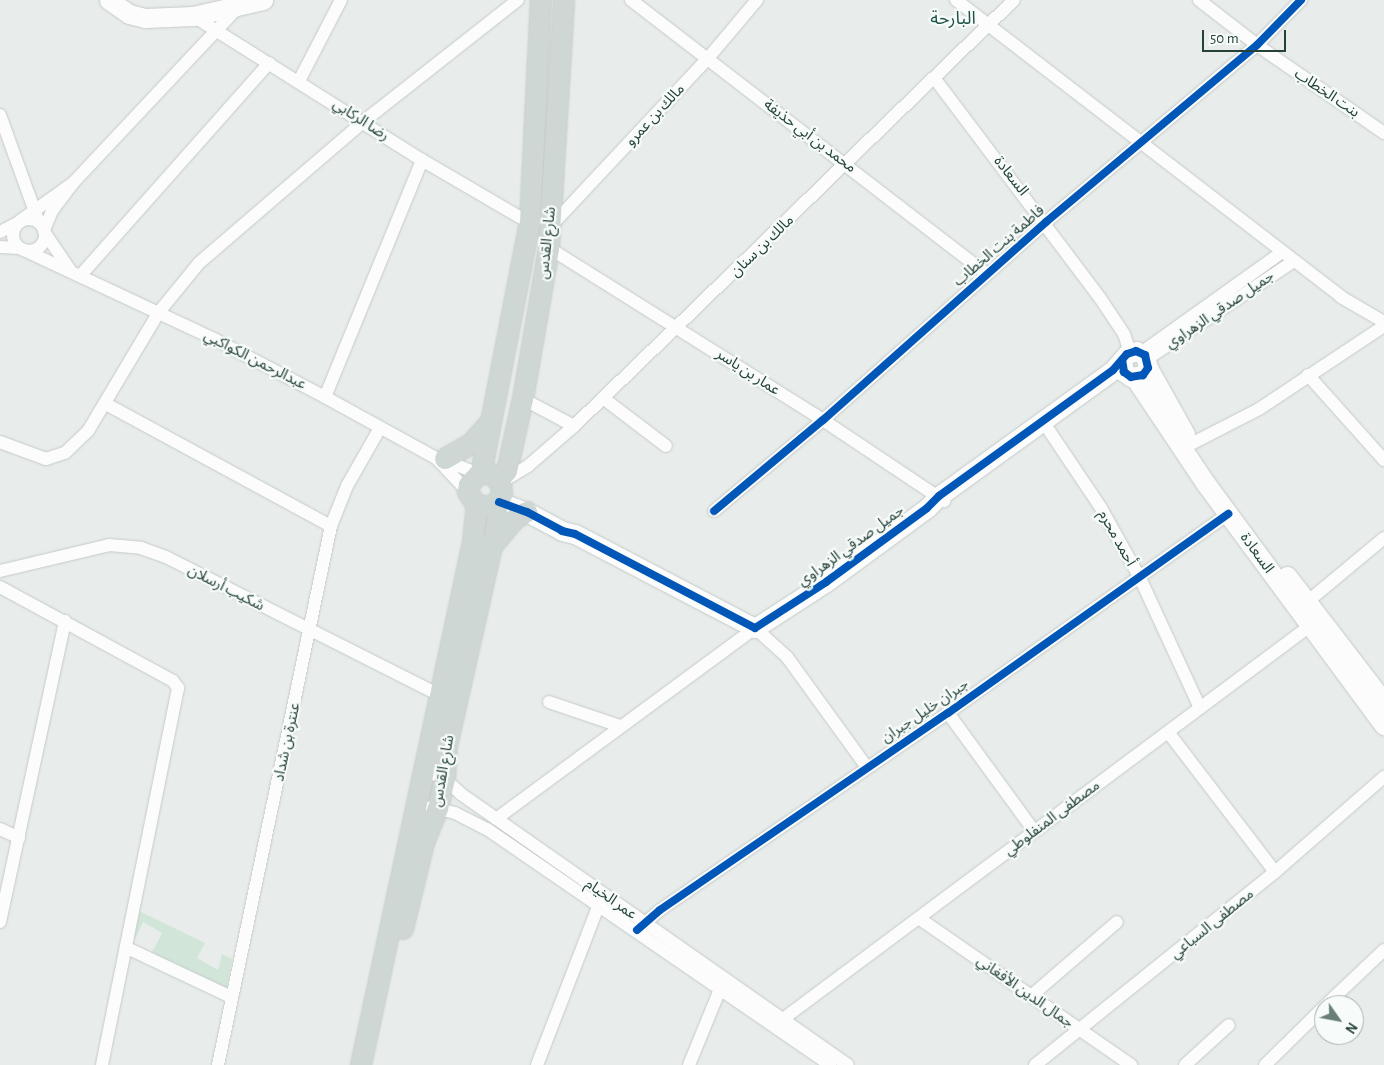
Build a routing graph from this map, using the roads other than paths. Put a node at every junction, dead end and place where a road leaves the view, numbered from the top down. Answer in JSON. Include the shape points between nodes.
{"nodes":[{"id":1,"x":109,"y":0,"type":"edge"},
{"id":2,"x":263,"y":0,"type":"edge"},
{"id":3,"x":340,"y":0,"type":"edge"},
{"id":4,"x":518,"y":0,"type":"edge"},
{"id":5,"x":541,"y":0,"type":"edge"},
{"id":6,"x":564,"y":0,"type":"edge"},
{"id":7,"x":631,"y":0,"type":"edge"},
{"id":8,"x":757,"y":0,"type":"edge"},
{"id":9,"x":956,"y":0,"type":"edge"},
{"id":10,"x":1014,"y":0,"type":"edge"},
{"id":11,"x":1199,"y":0,"type":"edge"},
{"id":12,"x":1301,"y":0,"type":"edge"},
{"id":13,"x":240,"y":5,"type":"junction"},
{"id":14,"x":193,"y":16,"type":"junction"},
{"id":15,"x":989,"y":25,"type":"junction"},
{"id":16,"x":218,"y":32,"type":"junction"},
{"id":17,"x":1257,"y":45,"type":"junction"},
{"id":18,"x":709,"y":57,"type":"junction"},
{"id":19,"x":269,"y":63,"type":"junction"},
{"id":20,"x":935,"y":79,"type":"junction"},
{"id":21,"x":299,"y":81,"type":"junction"},
{"id":22,"x":0,"y":115,"type":"edge"},
{"id":23,"x":364,"y":121,"type":"junction"},
{"id":24,"x":1384,"y":133,"type":"edge"},
{"id":25,"x":1143,"y":142,"type":"junction"},
{"id":26,"x":422,"y":160,"type":"junction"},
{"id":27,"x":847,"y":164,"type":"junction"},
{"id":28,"x":74,"y":183,"type":"junction"},
{"id":29,"x":34,"y":211,"type":"junction"},
{"id":30,"x":19,"y":222,"type":"junction"},
{"id":31,"x":1046,"y":222,"type":"junction"},
{"id":32,"x":530,"y":223,"type":"junction"},
{"id":33,"x":550,"y":227,"type":"junction"},
{"id":34,"x":43,"y":229,"type":"junction"},
{"id":35,"x":0,"y":232,"type":"edge"},
{"id":36,"x":0,"y":247,"type":"edge"},
{"id":37,"x":549,"y":248,"type":"junction"},
{"id":38,"x":22,"y":249,"type":"junction"},
{"id":39,"x":1282,"y":252,"type":"junction"},
{"id":40,"x":1294,"y":261,"type":"junction"},
{"id":41,"x":75,"y":273,"type":"junction"},
{"id":42,"x":987,"y":274,"type":"junction"},
{"id":43,"x":159,"y":312,"type":"junction"},
{"id":44,"x":1384,"y":322,"type":"edge"},
{"id":45,"x":1384,"y":326,"type":"edge"},
{"id":46,"x":678,"y":327,"type":"junction"},
{"id":47,"x":1136,"y":364,"type":"junction"},
{"id":48,"x":1308,"y":376,"type":"junction"},
{"id":49,"x":325,"y":397,"type":"junction"},
{"id":50,"x":603,"y":398,"type":"junction"},
{"id":51,"x":523,"y":399,"type":"junction"},
{"id":52,"x":106,"y":404,"type":"junction"},
{"id":53,"x":492,"y":420,"type":"junction"},
{"id":54,"x":823,"y":420,"type":"junction"},
{"id":55,"x":574,"y":426,"type":"junction"},
{"id":56,"x":380,"y":428,"type":"junction"},
{"id":57,"x":1048,"y":429,"type":"junction"},
{"id":58,"x":0,"y":442,"type":"edge"},
{"id":59,"x":1191,"y":444,"type":"junction"},
{"id":60,"x":666,"y":446,"type":"dead end"},
{"id":61,"x":440,"y":459,"type":"junction"},
{"id":62,"x":1384,"y":460,"type":"edge"},
{"id":63,"x":489,"y":489,"type":"junction"},
{"id":64,"x":937,"y":502,"type":"junction"},
{"id":65,"x":714,"y":511,"type":"dead end"},
{"id":66,"x":527,"y":512,"type":"junction"},
{"id":67,"x":1228,"y":514,"type":"junction"},
{"id":68,"x":332,"y":526,"type":"junction"},
{"id":69,"x":575,"y":534,"type":"junction"},
{"id":70,"x":1384,"y":538,"type":"edge"},
{"id":71,"x":492,"y":545,"type":"junction"},
{"id":72,"x":0,"y":571,"type":"edge"},
{"id":73,"x":1140,"y":578,"type":"junction"},
{"id":74,"x":0,"y":586,"type":"edge"},
{"id":75,"x":1303,"y":605,"type":"junction"},
{"id":76,"x":65,"y":621,"type":"junction"},
{"id":77,"x":1315,"y":621,"type":"junction"},
{"id":78,"x":755,"y":628,"type":"junction"},
{"id":79,"x":311,"y":633,"type":"junction"},
{"id":80,"x":439,"y":695,"type":"junction"},
{"id":81,"x":549,"y":702,"type":"dead end"},
{"id":82,"x":1384,"y":702,"type":"edge"},
{"id":83,"x":1200,"y":708,"type":"junction"},
{"id":84,"x":948,"y":713,"type":"junction"},
{"id":85,"x":1384,"y":724,"type":"edge"},
{"id":86,"x":620,"y":726,"type":"junction"},
{"id":87,"x":1168,"y":732,"type":"junction"},
{"id":88,"x":866,"y":766,"type":"junction"},
{"id":89,"x":423,"y":770,"type":"junction"},
{"id":90,"x":1384,"y":777,"type":"edge"},
{"id":91,"x":445,"y":780,"type":"junction"},
{"id":92,"x":416,"y":804,"type":"junction"},
{"id":93,"x":438,"y":809,"type":"junction"},
{"id":94,"x":496,"y":819,"type":"junction"},
{"id":95,"x":0,"y":829,"type":"edge"},
{"id":96,"x":1034,"y":831,"type":"junction"},
{"id":97,"x":19,"y":838,"type":"junction"},
{"id":98,"x":1275,"y":872,"type":"junction"},
{"id":99,"x":599,"y":904,"type":"junction"},
{"id":100,"x":920,"y":919,"type":"junction"},
{"id":101,"x":0,"y":922,"type":"edge"},
{"id":102,"x":1117,"y":922,"type":"dead end"},
{"id":103,"x":641,"y":926,"type":"junction"},
{"id":104,"x":128,"y":948,"type":"junction"},
{"id":105,"x":1383,"y":953,"type":"edge"},
{"id":106,"x":721,"y":987,"type":"junction"},
{"id":107,"x":1337,"y":995,"type":"edge"},
{"id":108,"x":1031,"y":996,"type":"junction"},
{"id":109,"x":231,"y":997,"type":"junction"},
{"id":110,"x":1314,"y":1017,"type":"edge"},
{"id":111,"x":784,"y":1019,"type":"junction"},
{"id":112,"x":1228,"y":1025,"type":"dead end"},
{"id":113,"x":1079,"y":1030,"type":"junction"},
{"id":114,"x":102,"y":1065,"type":"edge"},
{"id":115,"x":218,"y":1065,"type":"edge"},
{"id":116,"x":361,"y":1065,"type":"edge"},
{"id":117,"x":370,"y":1065,"type":"edge"},
{"id":118,"x":536,"y":1065,"type":"edge"},
{"id":119,"x":689,"y":1065,"type":"edge"},
{"id":120,"x":831,"y":1065,"type":"edge"},
{"id":121,"x":848,"y":1065,"type":"edge"},
{"id":122,"x":1035,"y":1065,"type":"edge"},
{"id":123,"x":1131,"y":1065,"type":"edge"},
{"id":124,"x":1186,"y":1065,"type":"edge"},
{"id":125,"x":1265,"y":1065,"type":"edge"}],
"edges":[{"from":1,"to":14,"type":"street","via":[[129,14],[145,18]]},
{"from":2,"to":13,"type":"street"},
{"from":3,"to":21,"type":"street"},
{"from":4,"to":23,"type":"street"},
{"from":5,"to":32,"type":"main road"},
{"from":6,"to":33,"type":"main road","name":"شارع القدس"},
{"from":7,"to":18,"type":"street","name":"محمد بن أبي حذيفة"},
{"from":8,"to":18,"type":"street","name":"مالك بن عمرو"},
{"from":9,"to":15,"type":"street"},
{"from":10,"to":15,"type":"street","name":"مالك بن سنان"},
{"from":11,"to":17,"type":"street","name":"بنت الخطاب"},
{"from":12,"to":17,"type":"street","name":"فاطمة بنت الخطاب"},
{"from":13,"to":14,"type":"street"},
{"from":13,"to":16,"type":"street"},
{"from":14,"to":16,"type":"street","name":"رضا الركابي"},
{"from":15,"to":20,"type":"street","name":"مالك بن سنان"},
{"from":15,"to":25,"type":"street"},
{"from":16,"to":19,"type":"street","name":"رضا الركابي"},
{"from":16,"to":28,"type":"street"},
{"from":17,"to":24,"type":"street","name":"بنت الخطاب"},
{"from":17,"to":25,"type":"street","name":"فاطمة بنت الخطاب"},
{"from":18,"to":27,"type":"street","name":"محمد بن أبي حذيفة"},
{"from":18,"to":33,"type":"street","name":"مالك بن عمرو"},
{"from":19,"to":21,"type":"street","name":"رضا الركابي"},
{"from":19,"to":41,"type":"street"},
{"from":20,"to":27,"type":"street","name":"مالك بن سنان"},
{"from":20,"to":31,"type":"street","name":"السعادة"},
{"from":21,"to":23,"type":"street","name":"رضا الركابي"},
{"from":22,"to":29,"type":"street"},
{"from":23,"to":26,"type":"street","name":"رضا الركابي"},
{"from":23,"to":43,"type":"street","via":[[199,263]]},
{"from":25,"to":31,"type":"street","name":"فاطمة بنت الخطاب"},
{"from":25,"to":39,"type":"street"},
{"from":26,"to":32,"type":"street","name":"رضا الركابي"},
{"from":26,"to":49,"type":"street"},
{"from":27,"to":42,"type":"street","name":"محمد بن أبي حذيفة"},
{"from":27,"to":46,"type":"street","name":"مالك بن سنان"},
{"from":28,"to":29,"type":"street"},
{"from":28,"to":34,"type":"street","via":[[52,211]]},
{"from":29,"to":30,"type":"street"},
{"from":29,"to":34,"type":"street"},
{"from":30,"to":34,"type":"street","via":[[30,219]]},
{"from":30,"to":35,"type":"street"},
{"from":30,"to":38,"type":"street","via":[[13,236]]},
{"from":31,"to":42,"type":"street","name":"فاطمة بنت الخطاب"},
{"from":31,"to":47,"type":"street","name":"السعادة","via":[[1115,318]]},
{"from":32,"to":53,"type":"main road"},
{"from":33,"to":37,"type":"main road","name":"شارع القدس"},
{"from":34,"to":38,"type":"street","via":[[39,247]]},
{"from":34,"to":41,"type":"street"},
{"from":36,"to":38,"type":"street"},
{"from":37,"to":46,"type":"street","name":"عمار بن ياسر"},
{"from":37,"to":51,"type":"main road","name":"شارع القدس"},
{"from":38,"to":41,"type":"street","name":"عبدالرحمن الكواكبي"},
{"from":39,"to":40,"type":"street"},
{"from":39,"to":47,"type":"street","name":"جميل صدقي الزهراوي"},
{"from":40,"to":44,"type":"street","via":[[1341,297]]},
{"from":40,"to":47,"type":"street","name":"جميل صدقي الزهراوي"},
{"from":41,"to":43,"type":"street","name":"عبدالرحمن الكواكبي"},
{"from":42,"to":54,"type":"street","name":"فاطمة بنت الخطاب"},
{"from":43,"to":49,"type":"street","name":"عبدالرحمن الكواكبي"},
{"from":43,"to":52,"type":"street"},
{"from":45,"to":48,"type":"street"},
{"from":46,"to":50,"type":"street","name":"مالك بن سنان"},
{"from":46,"to":54,"type":"street","name":"عمار بن ياسر"},
{"from":47,"to":57,"type":"street","name":"جميل صدقي الزهراوي","via":[[1119,382]]},
{"from":47,"to":59,"type":"street","name":"السعادة"},
{"from":47,"to":64,"type":"street","name":"جميل صدقي الزهراوي"},
{"from":47,"to":67,"type":"street","name":"السعادة"},
{"from":48,"to":59,"type":"street","via":[[1259,409]]},
{"from":48,"to":62,"type":"street"},
{"from":49,"to":56,"type":"street","name":"عبدالرحمن الكواكبي"},
{"from":50,"to":55,"type":"street","name":"مالك بن سنان"},
{"from":50,"to":60,"type":"street"},
{"from":51,"to":55,"type":"street"},
{"from":51,"to":63,"type":"main road","name":"شارع القدس","via":[[507,471]]},
{"from":52,"to":58,"type":"street","via":[[88,431],[65,453],[46,459]]},
{"from":52,"to":68,"type":"street"},
{"from":53,"to":61,"type":"main road","via":[[471,444]]},
{"from":53,"to":63,"type":"main road"},
{"from":54,"to":64,"type":"street","name":"عمار بن ياسر"},
{"from":54,"to":65,"type":"street","name":"فاطمة بنت الخطاب"},
{"from":55,"to":63,"type":"street","name":"مالك بن سنان","via":[[528,466]]},
{"from":56,"to":61,"type":"street","name":"عبدالرحمن الكواكبي"},
{"from":56,"to":68,"type":"street","name":"عنترة بن شداد","via":[[347,486]]},
{"from":57,"to":64,"type":"street","name":"جميل صدقي الزهراوي"},
{"from":57,"to":73,"type":"street","name":"أحمد محرم","via":[[1101,508]]},
{"from":59,"to":75,"type":"street","name":"السعادة"},
{"from":61,"to":63,"type":"street"},
{"from":61,"to":63,"type":"street"},
{"from":63,"to":66,"type":"street"},
{"from":63,"to":69,"type":"street","via":[[566,522]]},
{"from":63,"to":71,"type":"main road","name":"شارع القدس","via":[[498,519]]},
{"from":63,"to":80,"type":"main road"},
{"from":64,"to":78,"type":"street","name":"جميل صدقي الزهراوي","via":[[826,582]]},
{"from":66,"to":69,"type":"street","via":[[562,531]]},
{"from":66,"to":71,"type":"main road","via":[[515,519]]},
{"from":67,"to":73,"type":"street","name":"جبران خليل جبران"},
{"from":67,"to":75,"type":"street","name":"السعادة"},
{"from":68,"to":79,"type":"street","name":"عنترة بن شداد"},
{"from":69,"to":78,"type":"street"},
{"from":70,"to":75,"type":"street"},
{"from":71,"to":91,"type":"main road","name":"شارع القدس","via":[[447,746]]},
{"from":72,"to":79,"type":"street","name":"شكيب أرسلان","via":[[109,545],[141,548],[166,557]]},
{"from":73,"to":83,"type":"street","name":"أحمد محرم"},
{"from":73,"to":84,"type":"street","name":"جبران خليل جبران"},
{"from":74,"to":76,"type":"street"},
{"from":75,"to":77,"type":"street","name":"السعادة"},
{"from":76,"to":97,"type":"street"},
{"from":76,"to":104,"type":"street","via":[[173,681],[178,688]]},
{"from":77,"to":82,"type":"street","name":"السعادة"},
{"from":77,"to":83,"type":"street","name":"مصطفى المنفلوطي"},
{"from":77,"to":85,"type":"street","name":"السعادة"},
{"from":78,"to":86,"type":"street"},
{"from":78,"to":88,"type":"street","via":[[787,657]]},
{"from":79,"to":80,"type":"street","name":"شكيب أرسلان"},
{"from":79,"to":109,"type":"street","name":"عنترة بن شداد"},
{"from":80,"to":89,"type":"main road"},
{"from":81,"to":86,"type":"street"},
{"from":83,"to":87,"type":"street","name":"مصطفى المنفلوطي"},
{"from":84,"to":88,"type":"street","name":"جبران خليل جبران"},
{"from":84,"to":96,"type":"street"},
{"from":86,"to":94,"type":"street"},
{"from":87,"to":96,"type":"street","name":"مصطفى المنفلوطي"},
{"from":87,"to":98,"type":"street"},
{"from":88,"to":103,"type":"street","name":"جبران خليل جبران"},
{"from":89,"to":91,"type":"street","name":"عمر الخيام"},
{"from":89,"to":92,"type":"main road"},
{"from":90,"to":98,"type":"street","name":"مصطفى السباعي"},
{"from":91,"to":93,"type":"main road","name":"شارع القدس"},
{"from":91,"to":94,"type":"street","name":"عمر الخيام"},
{"from":92,"to":93,"type":"street","name":"عمر الخيام"},
{"from":92,"to":116,"type":"main road"},
{"from":93,"to":99,"type":"street","name":"عمر الخيام","via":[[478,824]]},
{"from":93,"to":117,"type":"main road","name":"شارع القدس","via":[[424,843]]},
{"from":94,"to":103,"type":"street","name":"عمر الخيام"},
{"from":95,"to":97,"type":"street"},
{"from":96,"to":100,"type":"street","name":"مصطفى المنفلوطي"},
{"from":97,"to":101,"type":"street"},
{"from":98,"to":113,"type":"street","name":"مصطفى السباعي"},
{"from":99,"to":103,"type":"street","name":"عمر الخيام"},
{"from":99,"to":118,"type":"street"},
{"from":100,"to":108,"type":"street","name":"جمال الدين الأفغاني"},
{"from":100,"to":111,"type":"street","name":"مصطفى المنفلوطي"},
{"from":102,"to":108,"type":"street"},
{"from":103,"to":106,"type":"street","name":"عمر الخيام"},
{"from":103,"to":111,"type":"street","name":"عمر الخيام"},
{"from":104,"to":109,"type":"street"},
{"from":104,"to":114,"type":"street"},
{"from":105,"to":107,"type":"street"},
{"from":106,"to":119,"type":"street"},
{"from":106,"to":120,"type":"street","name":"عمر الخيام"},
{"from":108,"to":113,"type":"street","name":"جمال الدين الأفغاني"},
{"from":109,"to":115,"type":"street","name":"عنترة بن شداد"},
{"from":110,"to":125,"type":"street"},
{"from":111,"to":121,"type":"street","name":"عمر الخيام"},
{"from":112,"to":124,"type":"street"},
{"from":113,"to":122,"type":"street","name":"مصطفى السباعي"},
{"from":113,"to":123,"type":"street","name":"جمال الدين الأفغاني"}]}
